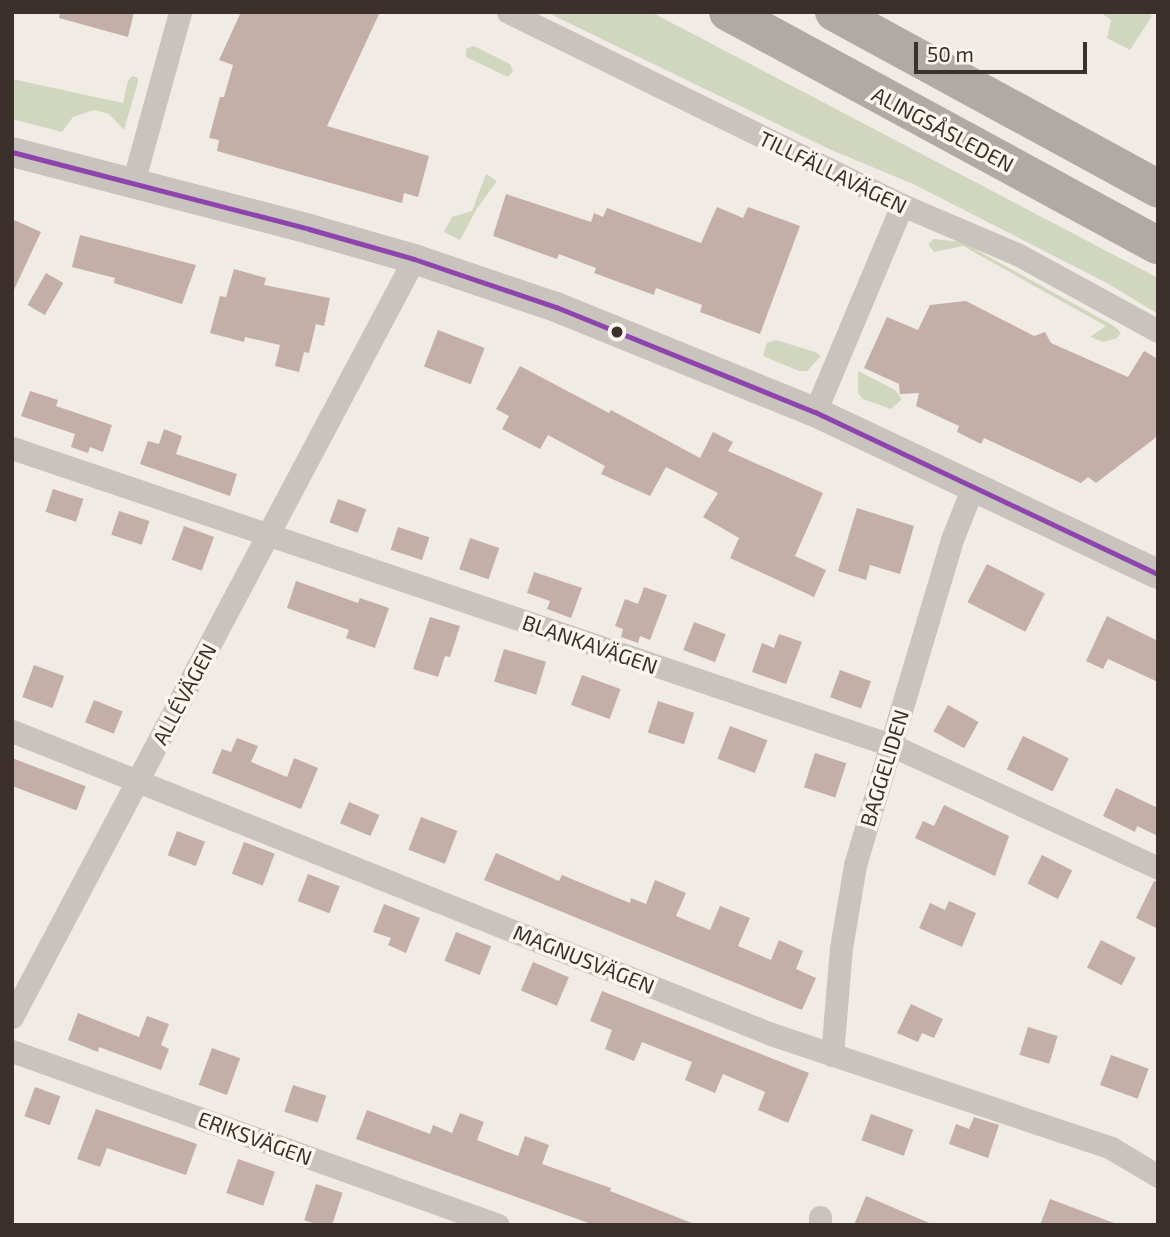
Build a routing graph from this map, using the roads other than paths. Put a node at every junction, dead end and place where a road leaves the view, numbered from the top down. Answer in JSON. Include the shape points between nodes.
{"nodes":[{"id":1,"x":180,"y":12,"type":"edge"},
{"id":2,"x":508,"y":12,"type":"edge"},
{"id":3,"x":728,"y":12,"type":"edge"},
{"id":4,"x":834,"y":12,"type":"edge"},
{"id":5,"x":12,"y":152,"type":"edge"},
{"id":6,"x":133,"y":183,"type":"junction"},
{"id":7,"x":1158,"y":189,"type":"edge"},
{"id":8,"x":902,"y":205,"type":"junction"},
{"id":9,"x":1158,"y":244,"type":"edge"},
{"id":10,"x":414,"y":259,"type":"junction"},
{"id":11,"x":1158,"y":331,"type":"edge"},
{"id":12,"x":815,"y":412,"type":"junction"},
{"id":13,"x":12,"y":448,"type":"edge"},
{"id":14,"x":972,"y":489,"type":"junction"},
{"id":15,"x":268,"y":535,"type":"junction"},
{"id":16,"x":1158,"y":575,"type":"edge"},
{"id":17,"x":12,"y":731,"type":"edge"},
{"id":18,"x":891,"y":745,"type":"junction"},
{"id":19,"x":138,"y":780,"type":"junction"},
{"id":20,"x":1158,"y":868,"type":"edge"},
{"id":21,"x":12,"y":1017,"type":"edge"},
{"id":22,"x":12,"y":1051,"type":"edge"},
{"id":23,"x":832,"y":1055,"type":"junction"},
{"id":24,"x":1158,"y":1176,"type":"edge"},
{"id":25,"x":498,"y":1225,"type":"edge"}],
"edges":[{"from":1,"to":6,"type":"street"},
{"from":2,"to":8,"type":"street","name":"TILLFÄLLAVÄGEN"},
{"from":3,"to":9,"type":"highway","name":"ALINGSÅSLEDEN"},
{"from":4,"to":7,"type":"highway"},
{"from":5,"to":6,"type":"street"},
{"from":6,"to":10,"type":"street"},
{"from":8,"to":11,"type":"street","name":"TILLFÄLLAVÄGEN","via":[[1019,255]]},
{"from":8,"to":12,"type":"street"},
{"from":10,"to":12,"type":"street","via":[[556,307]]},
{"from":10,"to":15,"type":"street","name":"ALLÉVÄGEN"},
{"from":12,"to":14,"type":"street"},
{"from":13,"to":15,"type":"street","name":"BLANKAVÄGEN"},
{"from":14,"to":16,"type":"street"},
{"from":14,"to":18,"type":"street","name":"BAGGELIDEN","via":[[953,537]]},
{"from":15,"to":18,"type":"street","name":"BLANKAVÄGEN"},
{"from":15,"to":19,"type":"street","name":"ALLÉVÄGEN"},
{"from":17,"to":19,"type":"street","name":"MAGNUSVÄGEN"},
{"from":18,"to":20,"type":"street","name":"BLANKAVÄGEN"},
{"from":18,"to":23,"type":"street","name":"BAGGELIDEN","via":[[855,865],[846,912]]},
{"from":19,"to":21,"type":"street","name":"ALLÉVÄGEN"},
{"from":19,"to":23,"type":"street","name":"MAGNUSVÄGEN"},
{"from":22,"to":25,"type":"street","name":"ERIKSVÄGEN"},
{"from":23,"to":24,"type":"street","name":"MAGNUSVÄGEN","via":[[1111,1148]]}]}
